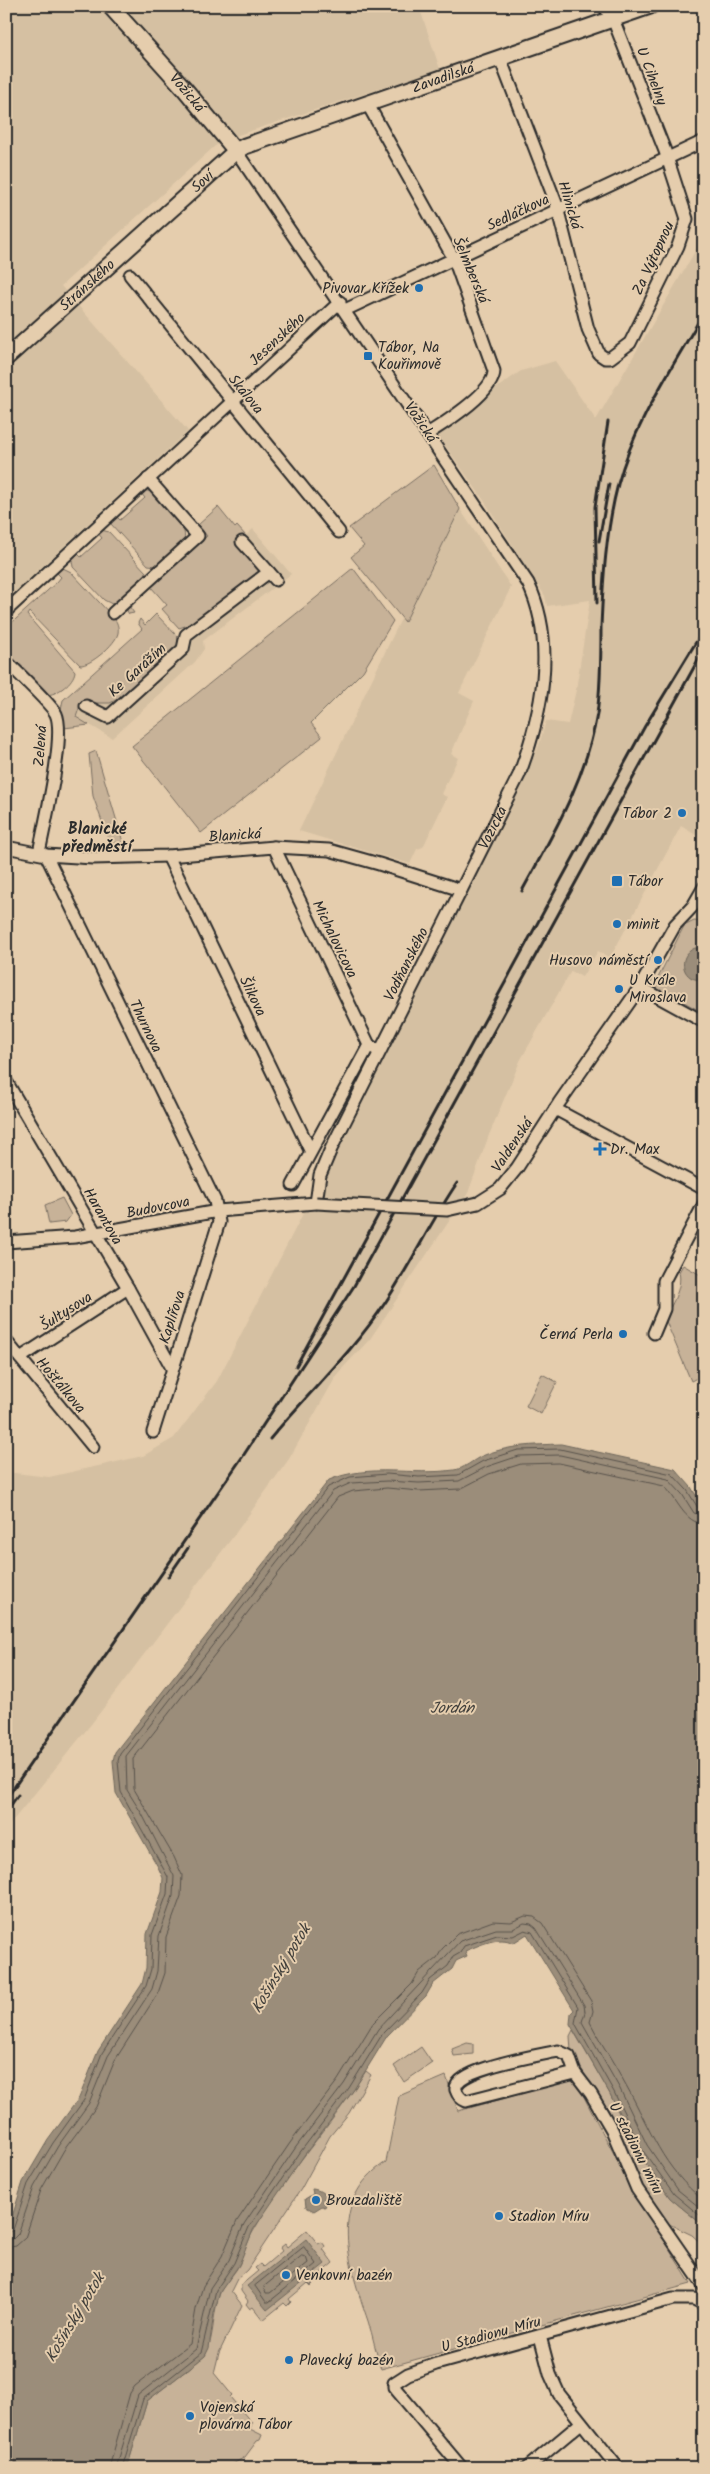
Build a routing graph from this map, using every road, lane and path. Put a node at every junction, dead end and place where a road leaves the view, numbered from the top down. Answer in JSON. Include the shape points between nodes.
{"nodes":[{"id":1,"x":110,"y":6,"type":"edge"},
{"id":2,"x":604,"y":6,"type":"edge"},
{"id":3,"x":650,"y":6,"type":"edge"},
{"id":4,"x":614,"y":19,"type":"junction"},
{"id":5,"x":500,"y":58,"type":"junction"},
{"id":6,"x":367,"y":103,"type":"junction"},
{"id":7,"x":704,"y":141,"type":"edge"},
{"id":8,"x":236,"y":151,"type":"junction"},
{"id":9,"x":667,"y":158,"type":"junction"},
{"id":10,"x":558,"y":210,"type":"junction"},
{"id":11,"x":169,"y":212,"type":"joint"},
{"id":12,"x":454,"y":259,"type":"junction"},
{"id":13,"x":130,"y":275,"type":"dead end"},
{"id":14,"x":342,"y":306,"type":"junction"},
{"id":15,"x":6,"y":358,"type":"edge"},
{"id":16,"x":608,"y":359,"type":"joint"},
{"id":17,"x":232,"y":401,"type":"junction"},
{"id":18,"x":428,"y":433,"type":"junction"},
{"id":19,"x":148,"y":480,"type":"junction"},
{"id":20,"x":339,"y":532,"type":"dead end"},
{"id":21,"x":242,"y":542,"type":"dead end"},
{"id":22,"x":6,"y":612,"type":"edge"},
{"id":23,"x":113,"y":613,"type":"dead end"},
{"id":24,"x":6,"y":661,"type":"edge"},
{"id":25,"x":86,"y":706,"type":"dead end"},
{"id":26,"x":6,"y":847,"type":"edge"},
{"id":27,"x":274,"y":847,"type":"junction"},
{"id":28,"x":42,"y":854,"type":"junction"},
{"id":29,"x":168,"y":856,"type":"junction"},
{"id":30,"x":704,"y":887,"type":"edge"},
{"id":31,"x":461,"y":890,"type":"junction"},
{"id":32,"x":693,"y":906,"type":"junction"},
{"id":33,"x":704,"y":912,"type":"edge"},
{"id":34,"x":640,"y":987,"type":"junction"},
{"id":35,"x":704,"y":1022,"type":"edge"},
{"id":36,"x":373,"y":1048,"type":"junction"},
{"id":37,"x":6,"y":1081,"type":"edge"},
{"id":38,"x":555,"y":1109,"type":"junction"},
{"id":39,"x":310,"y":1150,"type":"junction"},
{"id":40,"x":293,"y":1185,"type":"dead end"},
{"id":41,"x":704,"y":1189,"type":"edge"},
{"id":42,"x":316,"y":1203,"type":"junction"},
{"id":43,"x":704,"y":1204,"type":"edge"},
{"id":44,"x":218,"y":1211,"type":"junction"},
{"id":45,"x":97,"y":1234,"type":"junction"},
{"id":46,"x":6,"y":1242,"type":"edge"},
{"id":47,"x":128,"y":1288,"type":"junction"},
{"id":48,"x":654,"y":1333,"type":"dead end"},
{"id":49,"x":6,"y":1341,"type":"edge"},
{"id":50,"x":20,"y":1358,"type":"junction"},
{"id":51,"x":172,"y":1368,"type":"junction"},
{"id":52,"x":153,"y":1432,"type":"dead end"},
{"id":53,"x":93,"y":1447,"type":"dead end"},
{"id":54,"x":576,"y":2073,"type":"junction"},
{"id":55,"x":704,"y":2286,"type":"edge"},
{"id":56,"x":704,"y":2304,"type":"edge"},
{"id":57,"x":540,"y":2336,"type":"junction"},
{"id":58,"x":581,"y":2423,"type":"junction"},
{"id":59,"x":462,"y":2468,"type":"edge"},
{"id":60,"x":527,"y":2468,"type":"edge"},
{"id":61,"x":618,"y":2468,"type":"edge"}],
"edges":[{"from":1,"to":8,"type":"main road","name":"Vožická"},
{"from":2,"to":4,"type":"street","name":"U Cihelny"},
{"from":3,"to":4,"type":"main road","name":"Zavadilská"},
{"from":4,"to":5,"type":"main road","name":"Zavadilská"},
{"from":4,"to":9,"type":"street","name":"U Cihelny"},
{"from":5,"to":6,"type":"main road","name":"Zavadilská"},
{"from":5,"to":10,"type":"street","name":"Hlinická"},
{"from":6,"to":8,"type":"main road","name":"Zavadilská"},
{"from":6,"to":12,"type":"street","name":"Šelmberská"},
{"from":7,"to":9,"type":"street","name":"Sedláčkova"},
{"from":8,"to":11,"type":"main road","name":"Soví"},
{"from":8,"to":14,"type":"street","name":"Vožická"},
{"from":9,"to":10,"type":"street","name":"Sedláčkova"},
{"from":9,"to":16,"type":"street","name":"Za Výtopnou","via":[[687,219],[686,225],[630,343]]},
{"from":10,"to":12,"type":"street","name":"Sedláčkova"},
{"from":10,"to":16,"type":"street","name":"Hlinická","via":[[588,329],[597,350]]},
{"from":11,"to":15,"type":"main road","name":"Stránského"},
{"from":12,"to":14,"type":"street","name":"Sedláčkova"},
{"from":12,"to":18,"type":"street","name":"Šelmberská","via":[[494,376],[481,393]]},
{"from":13,"to":17,"type":"street","name":"Skálova"},
{"from":14,"to":17,"type":"street","name":"Jesenského"},
{"from":14,"to":18,"type":"street","name":"Vožická"},
{"from":17,"to":19,"type":"street","name":"Jesenského"},
{"from":17,"to":20,"type":"street","name":"Skálova"},
{"from":18,"to":31,"type":"street","name":"Vožická","via":[[521,570],[539,608],[544,632],[543,682],[531,742]]},
{"from":19,"to":22,"type":"street","name":"Jesenského"},
{"from":19,"to":23,"type":"street","via":[[198,536]]},
{"from":21,"to":25,"type":"street","name":"Ke Garážím","via":[[272,576],[186,635],[183,649],[108,717]]},
{"from":24,"to":28,"type":"street","name":"Zelená","via":[[56,713],[59,730]]},
{"from":26,"to":28,"type":"street","name":"Blanická"},
{"from":27,"to":29,"type":"street","name":"Blanická"},
{"from":27,"to":31,"type":"street","name":"Blanická","via":[[330,850]]},
{"from":27,"to":36,"type":"street","name":"Michalovicova"},
{"from":28,"to":29,"type":"street","name":"Blanická","via":[[93,858]]},
{"from":28,"to":44,"type":"street","name":"Thurnova"},
{"from":29,"to":39,"type":"street","name":"Šlikova"},
{"from":30,"to":32,"type":"street"},
{"from":31,"to":36,"type":"street","name":"Vodňanského"},
{"from":32,"to":33,"type":"street"},
{"from":32,"to":34,"type":"street","via":[[675,925]]},
{"from":34,"to":35,"type":"street"},
{"from":34,"to":38,"type":"street","name":"Valdenská"},
{"from":36,"to":39,"type":"street","name":"Vodňanského"},
{"from":36,"to":42,"type":"street","name":"Vodňanského","via":[[322,1167]]},
{"from":37,"to":45,"type":"street","name":"Harantova"},
{"from":38,"to":41,"type":"street"},
{"from":38,"to":42,"type":"street","name":"Valdenská","bridge":true,"via":[[500,1189],[478,1203],[447,1210]]},
{"from":39,"to":40,"type":"street","name":"Vodňanského"},
{"from":42,"to":44,"type":"street","name":"Budovcova"},
{"from":43,"to":48,"type":"street","via":[[664,1281],[664,1309]]},
{"from":44,"to":45,"type":"street","name":"Budovcova"},
{"from":44,"to":51,"type":"street","name":"Kaplířova","via":[[218,1222]]},
{"from":45,"to":46,"type":"street","name":"Budovcova"},
{"from":45,"to":47,"type":"street","name":"Harantova"},
{"from":47,"to":50,"type":"street","name":"Šultysova"},
{"from":47,"to":51,"type":"street","name":"Harantova"},
{"from":49,"to":50,"type":"street","name":"Hošťálkova"},
{"from":50,"to":53,"type":"street","name":"Hošťálkova"},
{"from":51,"to":52,"type":"street","name":"Kaplířova"},
{"from":54,"to":54,"type":"street","name":"U stadionu míru","via":[[569,2056],[558,2051],[484,2068],[461,2078],[456,2091],[466,2101]]},
{"from":54,"to":55,"type":"street","name":"U stadionu míru","via":[[612,2130],[637,2189]]},
{"from":56,"to":57,"type":"street","name":"U Stadionu Míru","via":[[694,2299],[673,2299]]},
{"from":57,"to":58,"type":"street","via":[[556,2388]]},
{"from":57,"to":59,"type":"street","name":"U Stadionu Míru","via":[[436,2364],[408,2374],[394,2384]]},
{"from":58,"to":60,"type":"street"},
{"from":58,"to":61,"type":"street"}]}
